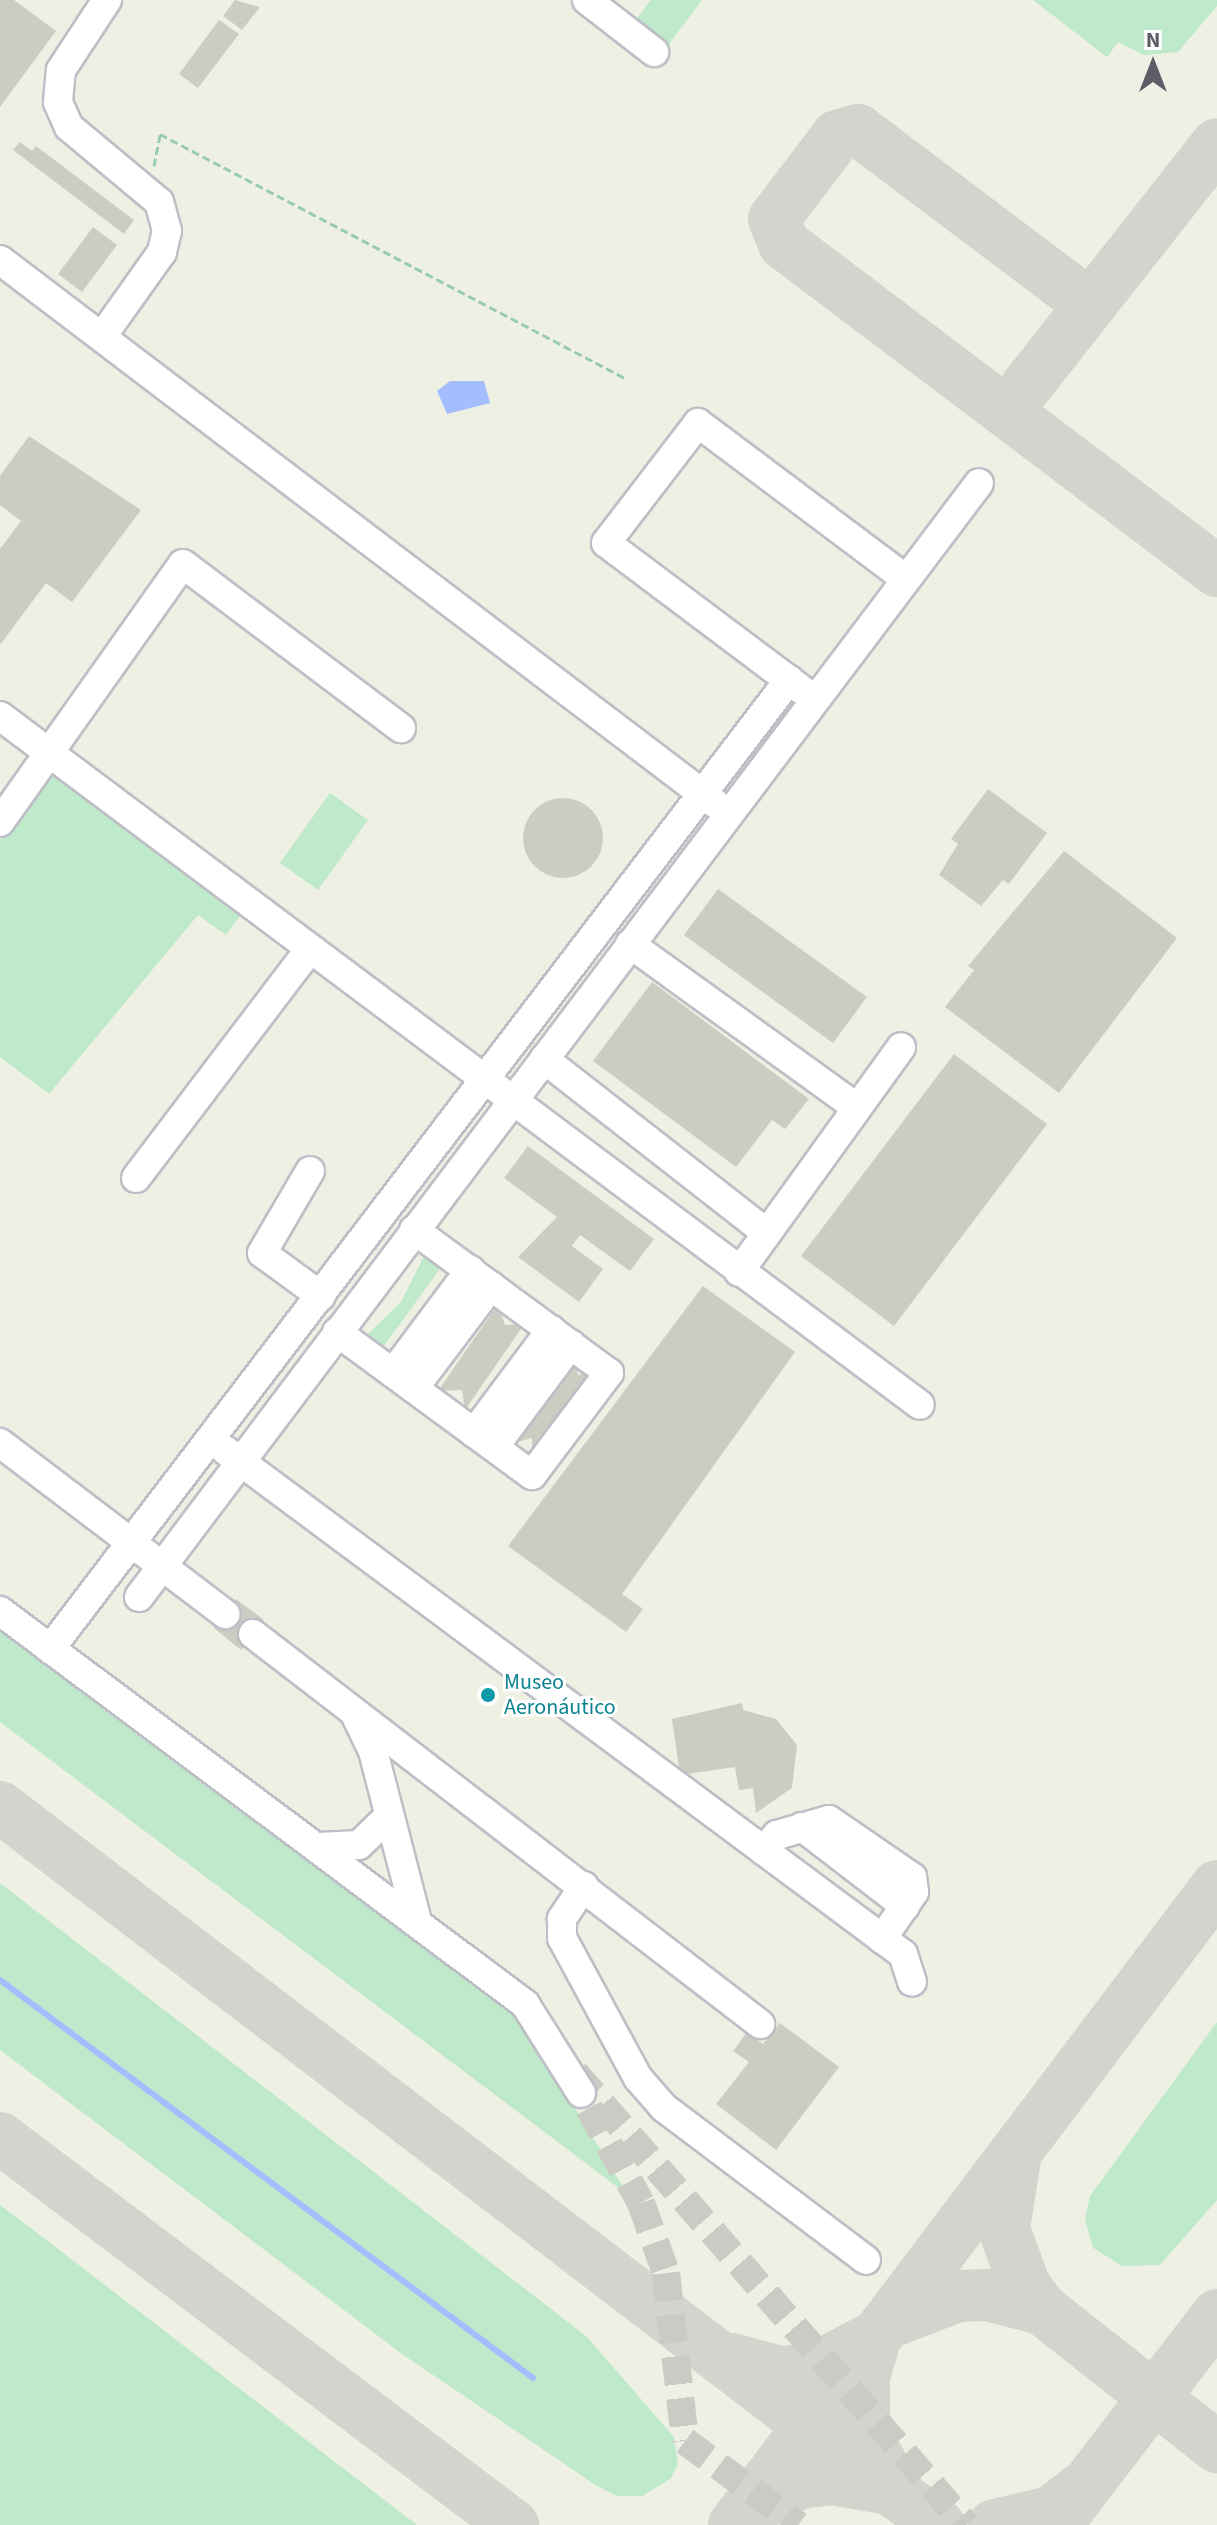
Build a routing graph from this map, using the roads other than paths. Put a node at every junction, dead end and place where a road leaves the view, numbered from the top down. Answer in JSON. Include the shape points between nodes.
{"nodes":[{"id":1,"x":107,"y":0,"type":"edge"},
{"id":2,"x":587,"y":0,"type":"edge"},
{"id":3,"x":654,"y":52,"type":"dead end"},
{"id":4,"x":0,"y":260,"type":"edge"},
{"id":5,"x":103,"y":335,"type":"junction"},
{"id":6,"x":979,"y":483,"type":"dead end"},
{"id":7,"x":906,"y":579,"type":"junction"},
{"id":8,"x":789,"y":680,"type":"junction"},
{"id":9,"x":815,"y":701,"type":"junction"},
{"id":10,"x":0,"y":716,"type":"edge"},
{"id":11,"x":401,"y":728,"type":"dead end"},
{"id":12,"x":51,"y":755,"type":"junction"},
{"id":13,"x":702,"y":794,"type":"junction"},
{"id":14,"x":725,"y":811,"type":"junction"},
{"id":15,"x":0,"y":822,"type":"edge"},
{"id":16,"x":630,"y":944,"type":"junction"},
{"id":17,"x":309,"y":950,"type":"junction"},
{"id":18,"x":901,"y":1047,"type":"dead end"},
{"id":19,"x":544,"y":1059,"type":"junction"},
{"id":20,"x":484,"y":1085,"type":"junction"},
{"id":21,"x":510,"y":1104,"type":"junction"},
{"id":22,"x":857,"y":1108,"type":"junction"},
{"id":23,"x":310,"y":1171,"type":"dead end"},
{"id":24,"x":136,"y":1178,"type":"dead end"},
{"id":25,"x":414,"y":1230,"type":"junction"},
{"id":26,"x":767,"y":1233,"type":"junction"},
{"id":27,"x":739,"y":1272,"type":"junction"},
{"id":28,"x":480,"y":1278,"type":"junction"},
{"id":29,"x":321,"y":1296,"type":"junction"},
{"id":30,"x":337,"y":1332,"type":"junction"},
{"id":31,"x":561,"y":1337,"type":"junction"},
{"id":32,"x":404,"y":1381,"type":"junction"},
{"id":33,"x":920,"y":1405,"type":"dead end"},
{"id":34,"x":212,"y":1439,"type":"junction"},
{"id":35,"x":485,"y":1439,"type":"junction"},
{"id":36,"x":0,"y":1443,"type":"edge"},
{"id":37,"x":239,"y":1461,"type":"junction"},
{"id":38,"x":132,"y":1542,"type":"junction"},
{"id":39,"x":162,"y":1566,"type":"junction"},
{"id":40,"x":139,"y":1597,"type":"dead end"},
{"id":41,"x":0,"y":1611,"type":"edge"},
{"id":42,"x":225,"y":1614,"type":"dead end"},
{"id":43,"x":253,"y":1634,"type":"dead end"},
{"id":44,"x":50,"y":1649,"type":"junction"},
{"id":45,"x":350,"y":1707,"type":"junction"},
{"id":46,"x":422,"y":1764,"type":"junction"},
{"id":47,"x":382,"y":1785,"type":"junction"},
{"id":48,"x":389,"y":1816,"type":"junction"},
{"id":49,"x":319,"y":1847,"type":"junction"},
{"id":50,"x":764,"y":1851,"type":"junction"},
{"id":51,"x":584,"y":1886,"type":"junction"},
{"id":52,"x":411,"y":1915,"type":"junction"},
{"id":53,"x":882,"y":1939,"type":"junction"},
{"id":54,"x":912,"y":1982,"type":"dead end"},
{"id":55,"x":760,"y":2024,"type":"dead end"},
{"id":56,"x":575,"y":2078,"type":"tunnel mouth"},
{"id":57,"x":866,"y":2260,"type":"dead end"}],
"edges":[{"from":1,"to":5,"type":"street","via":[[61,70],[58,102],[69,127],[159,202],[167,242]]},
{"from":2,"to":3,"type":"street"},
{"from":4,"to":5,"type":"street"},
{"from":5,"to":13,"type":"street"},
{"from":6,"to":7,"type":"street"},
{"from":7,"to":8,"type":"street","via":[[698,423],[606,543]]},
{"from":7,"to":9,"type":"street"},
{"from":8,"to":9,"type":"street"},
{"from":8,"to":13,"type":"street"},
{"from":9,"to":14,"type":"street"},
{"from":10,"to":12,"type":"street"},
{"from":11,"to":12,"type":"street","via":[[183,564]]},
{"from":12,"to":15,"type":"street"},
{"from":12,"to":17,"type":"street"},
{"from":13,"to":14,"type":"street"},
{"from":13,"to":20,"type":"street"},
{"from":14,"to":16,"type":"street"},
{"from":16,"to":19,"type":"street"},
{"from":16,"to":22,"type":"street"},
{"from":17,"to":20,"type":"street"},
{"from":17,"to":24,"type":"street"},
{"from":18,"to":22,"type":"street"},
{"from":19,"to":21,"type":"street"},
{"from":19,"to":26,"type":"street"},
{"from":20,"to":21,"type":"street"},
{"from":20,"to":29,"type":"street"},
{"from":21,"to":25,"type":"street"},
{"from":21,"to":27,"type":"street"},
{"from":22,"to":26,"type":"street"},
{"from":23,"to":29,"type":"street","via":[[262,1253]]},
{"from":25,"to":28,"type":"street"},
{"from":25,"to":30,"type":"street"},
{"from":26,"to":27,"type":"street"},
{"from":27,"to":33,"type":"street"},
{"from":28,"to":31,"type":"street"},
{"from":28,"to":32,"type":"street"},
{"from":29,"to":34,"type":"street"},
{"from":30,"to":32,"type":"street"},
{"from":30,"to":37,"type":"street"},
{"from":31,"to":35,"type":"street"},
{"from":31,"to":35,"type":"street","via":[[609,1373],[532,1475]]},
{"from":32,"to":35,"type":"street"},
{"from":34,"to":37,"type":"street"},
{"from":34,"to":38,"type":"street"},
{"from":36,"to":38,"type":"street"},
{"from":37,"to":39,"type":"street"},
{"from":37,"to":50,"type":"street"},
{"from":38,"to":39,"type":"street"},
{"from":38,"to":44,"type":"street"},
{"from":39,"to":40,"type":"street"},
{"from":39,"to":42,"type":"street"},
{"from":41,"to":44,"type":"street"},
{"from":43,"to":45,"type":"street"},
{"from":44,"to":49,"type":"street"},
{"from":45,"to":46,"type":"street"},
{"from":45,"to":47,"type":"street"},
{"from":46,"to":47,"type":"street"},
{"from":46,"to":51,"type":"street"},
{"from":47,"to":48,"type":"street"},
{"from":48,"to":49,"type":"street","via":[[359,1845]]},
{"from":48,"to":52,"type":"street"},
{"from":49,"to":52,"type":"street"},
{"from":50,"to":53,"type":"street"},
{"from":50,"to":53,"type":"street","via":[[777,1835],[802,1827],[905,1906]]},
{"from":51,"to":55,"type":"street"},
{"from":51,"to":57,"type":"street","via":[[562,1919],[562,1938],[638,2078],[663,2107]]},
{"from":52,"to":56,"type":"street","via":[[525,2004]]},
{"from":53,"to":54,"type":"street","via":[[908,1960]]}]}
